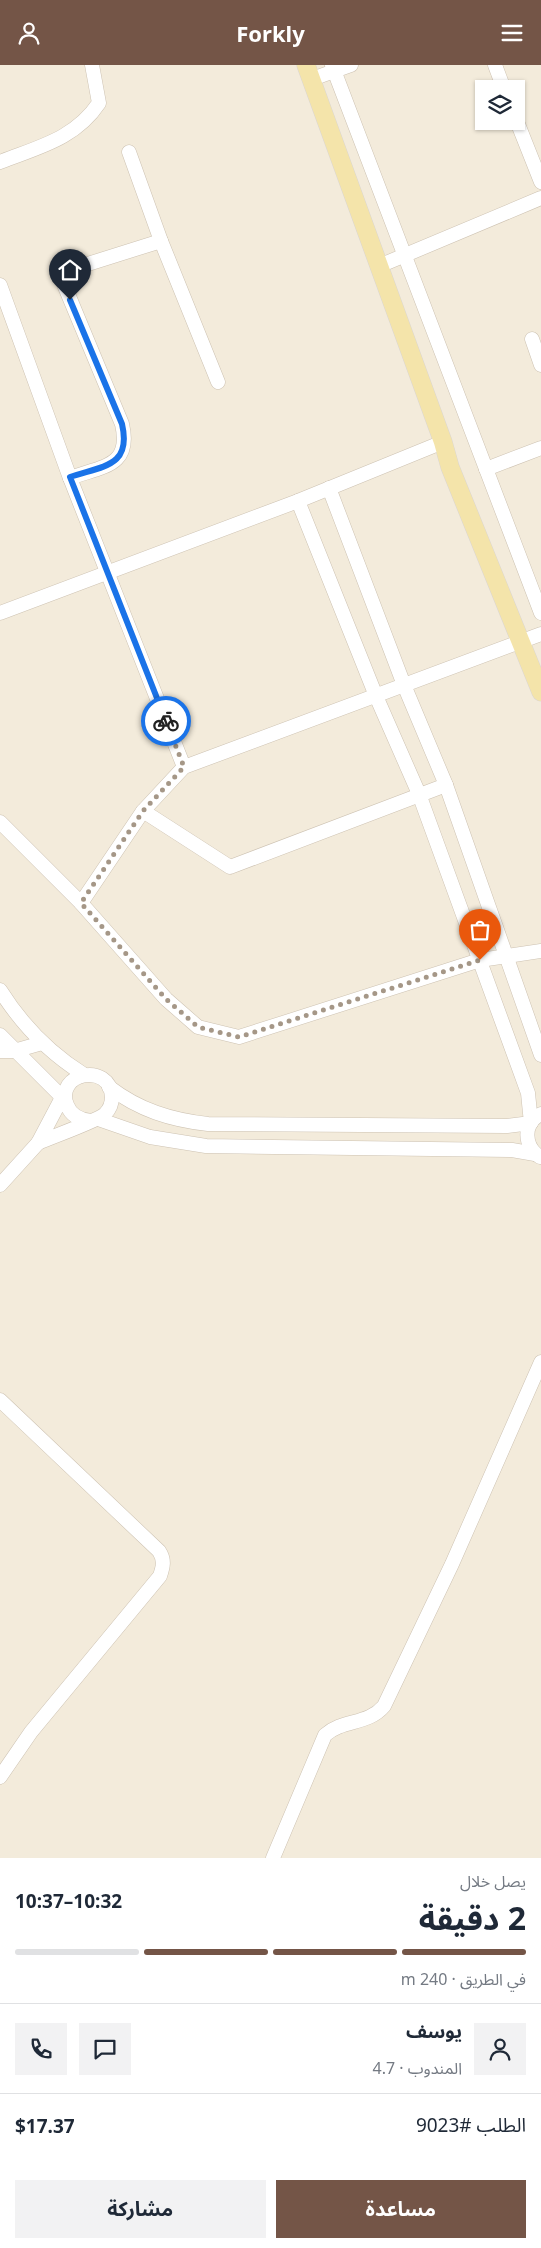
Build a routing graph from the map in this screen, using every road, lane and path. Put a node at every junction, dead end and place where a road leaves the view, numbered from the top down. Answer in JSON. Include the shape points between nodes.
{"nodes":[{"id":1,"x":92,"y":65,"type":"edge"},
{"id":2,"x":351,"y":65,"type":"edge"},
{"id":3,"x":495,"y":65,"type":"edge"},
{"id":4,"x":333,"y":68,"type":"edge"},
{"id":5,"x":309,"y":72,"type":"edge"},
{"id":6,"x":501,"y":80,"type":"edge"},
{"id":7,"x":520,"y":130,"type":"edge"},
{"id":8,"x":129,"y":152,"type":"dead end"},
{"id":9,"x":0,"y":163,"type":"edge"},
{"id":10,"x":541,"y":182,"type":"edge"},
{"id":11,"x":541,"y":198,"type":"edge"},
{"id":12,"x":161,"y":241,"type":"junction"},
{"id":13,"x":403,"y":256,"type":"junction"},
{"id":14,"x":378,"y":265,"type":"junction"},
{"id":15,"x":0,"y":285,"type":"edge"},
{"id":16,"x":532,"y":339,"type":"dead end"},
{"id":17,"x":541,"y":365,"type":"edge"},
{"id":18,"x":218,"y":381,"type":"dead end"},
{"id":19,"x":443,"y":442,"type":"junction"},
{"id":20,"x":541,"y":448,"type":"edge"},
{"id":21,"x":486,"y":469,"type":"junction"},
{"id":22,"x":70,"y":477,"type":"junction"},
{"id":23,"x":329,"y":487,"type":"junction"},
{"id":24,"x":298,"y":501,"type":"junction"},
{"id":25,"x":108,"y":573,"type":"junction"},
{"id":26,"x":0,"y":613,"type":"edge"},
{"id":27,"x":541,"y":613,"type":"edge"},
{"id":28,"x":541,"y":634,"type":"edge"},
{"id":29,"x":521,"y":643,"type":"junction"},
{"id":30,"x":404,"y":685,"type":"junction"},
{"id":31,"x":541,"y":691,"type":"edge"},
{"id":32,"x":376,"y":696,"type":"junction"},
{"id":33,"x":184,"y":767,"type":"junction"},
{"id":34,"x":446,"y":785,"type":"junction"},
{"id":35,"x":419,"y":794,"type":"junction"},
{"id":36,"x":143,"y":811,"type":"junction"},
{"id":37,"x":0,"y":822,"type":"edge"},
{"id":38,"x":81,"y":903,"type":"junction"},
{"id":39,"x":541,"y":951,"type":"edge"},
{"id":40,"x":506,"y":957,"type":"junction"},
{"id":41,"x":480,"y":960,"type":"junction"},
{"id":42,"x":0,"y":990,"type":"edge"},
{"id":43,"x":0,"y":1035,"type":"edge"},
{"id":44,"x":42,"y":1043,"type":"junction"},
{"id":45,"x":0,"y":1051,"type":"edge"},
{"id":46,"x":14,"y":1051,"type":"junction"},
{"id":47,"x":541,"y":1055,"type":"edge"},
{"id":48,"x":83,"y":1074,"type":"junction"},
{"id":49,"x":109,"y":1087,"type":"junction"},
{"id":50,"x":64,"y":1095,"type":"junction"},
{"id":51,"x":536,"y":1118,"type":"edge"},
{"id":52,"x":94,"y":1120,"type":"junction"},
{"id":53,"x":38,"y":1143,"type":"junction"},
{"id":54,"x":538,"y":1156,"type":"edge"},
{"id":55,"x":0,"y":1185,"type":"edge"},
{"id":56,"x":541,"y":1362,"type":"edge"},
{"id":57,"x":0,"y":1400,"type":"edge"},
{"id":58,"x":0,"y":1777,"type":"edge"},
{"id":59,"x":272,"y":1858,"type":"edge"}],
"edges":[{"from":1,"to":9,"type":"street","via":[[99,103],[89,119],[73,132]]},
{"from":2,"to":4,"type":"street"},
{"from":3,"to":6,"type":"street"},
{"from":4,"to":5,"type":"street"},
{"from":4,"to":13,"type":"street"},
{"from":5,"to":14,"type":"main road"},
{"from":7,"to":10,"type":"street"},
{"from":8,"to":12,"type":"street"},
{"from":11,"to":13,"type":"street"},
{"from":12,"to":18,"type":"street"},
{"from":12,"to":22,"type":"street","via":[[75,268],[62,282],[126,439],[124,451],[116,461]]},
{"from":13,"to":14,"type":"street"},
{"from":13,"to":21,"type":"street"},
{"from":14,"to":19,"type":"main road"},
{"from":15,"to":22,"type":"street"},
{"from":16,"to":17,"type":"street"},
{"from":19,"to":23,"type":"street"},
{"from":19,"to":29,"type":"main road","via":[[450,467]]},
{"from":20,"to":21,"type":"street"},
{"from":21,"to":27,"type":"street"},
{"from":22,"to":25,"type":"street"},
{"from":23,"to":24,"type":"street"},
{"from":23,"to":30,"type":"street"},
{"from":24,"to":25,"type":"street"},
{"from":24,"to":32,"type":"street"},
{"from":25,"to":26,"type":"street"},
{"from":25,"to":33,"type":"street"},
{"from":28,"to":29,"type":"street"},
{"from":29,"to":30,"type":"street"},
{"from":29,"to":31,"type":"main road"},
{"from":30,"to":32,"type":"street"},
{"from":30,"to":34,"type":"street"},
{"from":32,"to":33,"type":"street"},
{"from":32,"to":35,"type":"street"},
{"from":33,"to":36,"type":"street"},
{"from":34,"to":35,"type":"street"},
{"from":34,"to":40,"type":"street"},
{"from":35,"to":36,"type":"street","via":[[230,867]]},
{"from":35,"to":41,"type":"street"},
{"from":36,"to":38,"type":"street"},
{"from":37,"to":38,"type":"street"},
{"from":38,"to":41,"type":"street","via":[[166,999],[198,1027],[239,1037]]},
{"from":39,"to":40,"type":"street"},
{"from":40,"to":41,"type":"street"},
{"from":40,"to":47,"type":"street"},
{"from":41,"to":51,"type":"street"},
{"from":42,"to":44,"type":"street","via":[[26,1029]]},
{"from":43,"to":46,"type":"street"},
{"from":44,"to":46,"type":"street"},
{"from":44,"to":48,"type":"street"},
{"from":45,"to":46,"type":"street"},
{"from":46,"to":50,"type":"street"},
{"from":48,"to":49,"type":"street","via":[[98,1076]]},
{"from":48,"to":50,"type":"street","via":[[76,1077]]},
{"from":49,"to":51,"type":"street","via":[[139,1107],[157,1114],[208,1124],[507,1126]]},
{"from":49,"to":52,"type":"street","via":[[112,1094],[109,1109]]},
{"from":50,"to":52,"type":"street","via":[[71,1113],[77,1118]]},
{"from":50,"to":53,"type":"street"},
{"from":51,"to":54,"type":"street","via":[[527,1139]]},
{"from":52,"to":53,"type":"street"},
{"from":52,"to":54,"type":"street","via":[[150,1137],[206,1146],[512,1150]]},
{"from":53,"to":55,"type":"street"},
{"from":56,"to":59,"type":"street","via":[[452,1564],[384,1706],[374,1716],[339,1725],[325,1735]]},
{"from":57,"to":58,"type":"street","via":[[159,1551],[164,1564],[160,1576],[31,1732]]}]}
